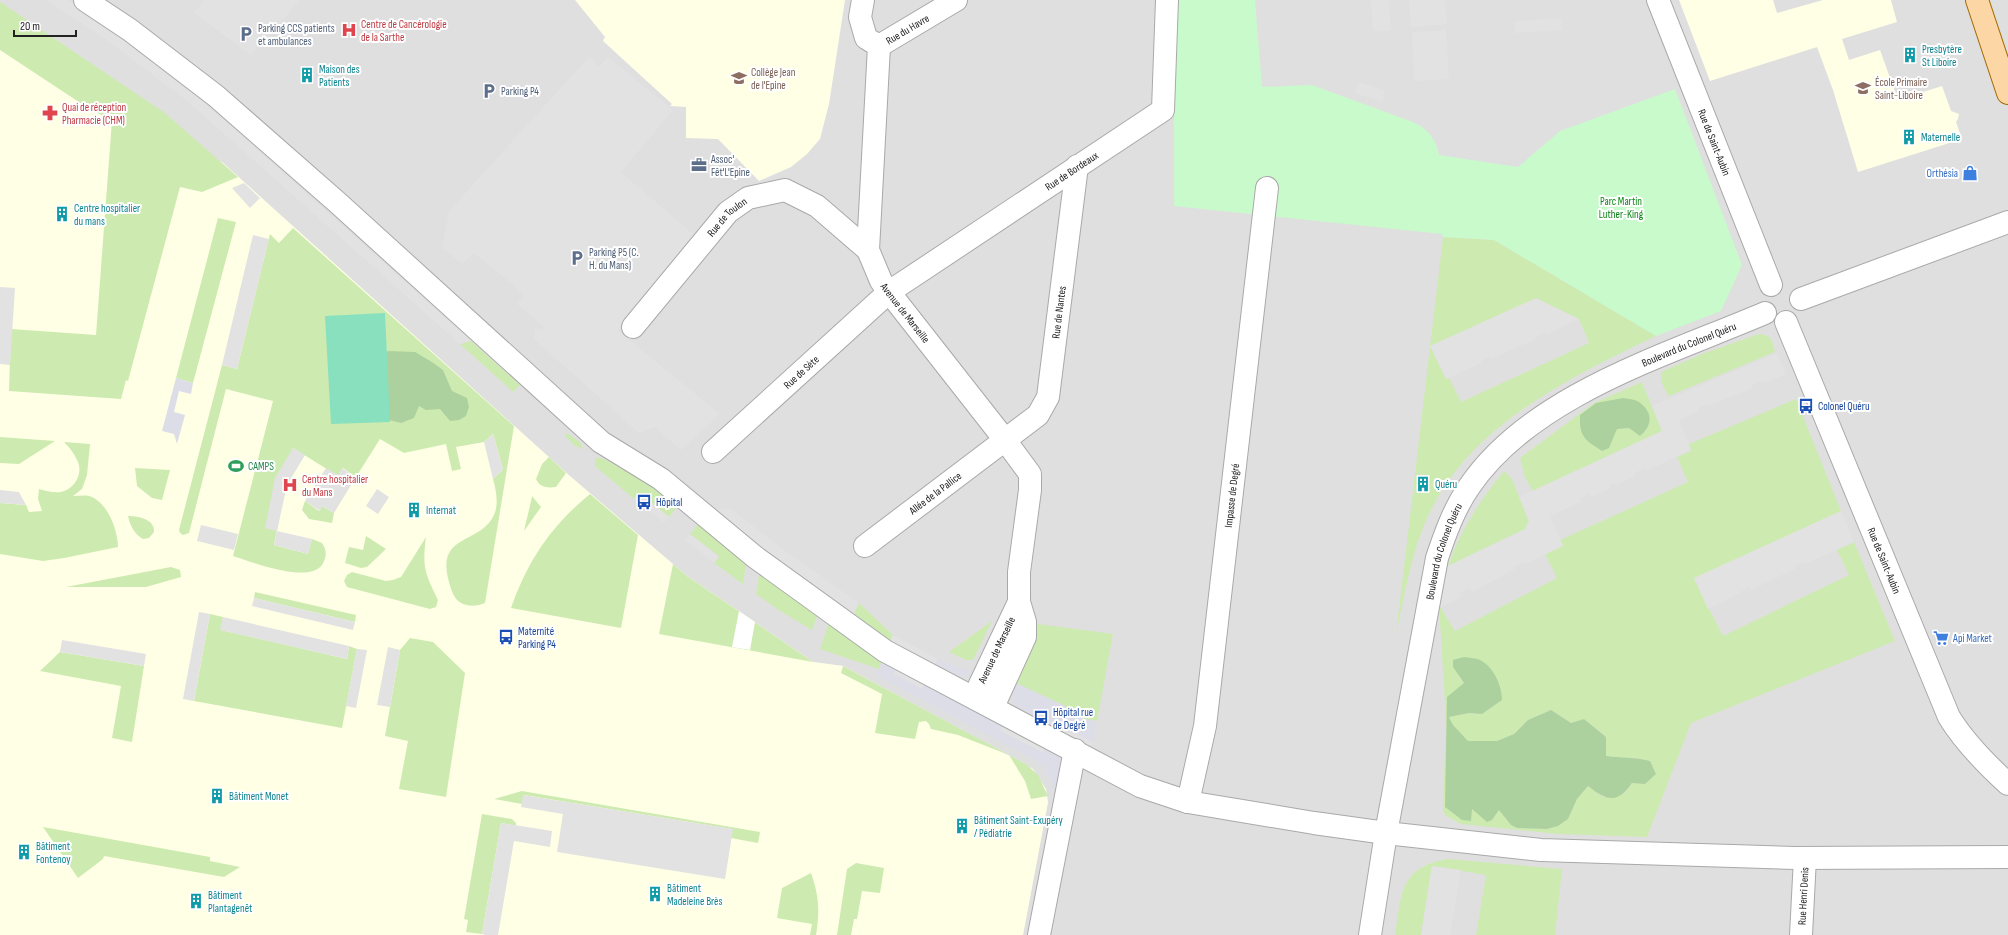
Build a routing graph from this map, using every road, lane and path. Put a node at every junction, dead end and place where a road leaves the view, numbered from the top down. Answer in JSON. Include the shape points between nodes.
{"nodes":[{"id":1,"x":85,"y":0,"type":"edge"},
{"id":2,"x":863,"y":0,"type":"edge"},
{"id":3,"x":956,"y":0,"type":"edge"},
{"id":4,"x":1167,"y":0,"type":"edge"},
{"id":5,"x":1658,"y":0,"type":"edge"},
{"id":6,"x":1977,"y":0,"type":"edge"},
{"id":7,"x":879,"y":46,"type":"junction"},
{"id":8,"x":2008,"y":93,"type":"edge"},
{"id":9,"x":1077,"y":166,"type":"junction"},
{"id":10,"x":1267,"y":188,"type":"dead end"},
{"id":11,"x":2002,"y":225,"type":"edge"},
{"id":12,"x":868,"y":250,"type":"junction"},
{"id":13,"x":1771,"y":285,"type":"junction"},
{"id":14,"x":889,"y":292,"type":"junction"},
{"id":15,"x":1805,"y":297,"type":"junction"},
{"id":16,"x":1760,"y":315,"type":"junction"},
{"id":17,"x":1786,"y":322,"type":"junction"},
{"id":18,"x":633,"y":327,"type":"dead end"},
{"id":19,"x":1005,"y":440,"type":"junction"},
{"id":20,"x":713,"y":452,"type":"dead end"},
{"id":21,"x":865,"y":546,"type":"dead end"},
{"id":22,"x":983,"y":702,"type":"junction"},
{"id":23,"x":1075,"y":750,"type":"junction"},
{"id":24,"x":2008,"y":784,"type":"edge"},
{"id":25,"x":1188,"y":802,"type":"junction"},
{"id":26,"x":1386,"y":833,"type":"junction"},
{"id":27,"x":2008,"y":857,"type":"edge"},
{"id":28,"x":1804,"y":858,"type":"junction"},
{"id":29,"x":1038,"y":935,"type":"edge"},
{"id":30,"x":1370,"y":935,"type":"edge"},
{"id":31,"x":1801,"y":935,"type":"edge"}],
"edges":[{"from":1,"to":22,"type":"street","via":[[130,30],[216,96],[601,442],[661,479],[755,557],[885,651]]},
{"from":2,"to":7,"type":"street","via":[[860,18],[866,38]]},
{"from":3,"to":7,"type":"street","name":"Rue du Havre"},
{"from":4,"to":9,"type":"street","name":"Rue de Bordeaux","via":[[1163,110]]},
{"from":5,"to":13,"type":"street","name":"Rue de Saint-Aubin"},
{"from":6,"to":8,"type":"main road"},
{"from":7,"to":12,"type":"street","name":"Avenue de Marseille"},
{"from":9,"to":14,"type":"street","name":"Rue de Bordeaux"},
{"from":9,"to":19,"type":"street","name":"Rue de Nantes","via":[[1048,397],[1038,415]]},
{"from":10,"to":25,"type":"street","name":"Impasse de Degré","via":[[1206,721]]},
{"from":11,"to":15,"type":"street"},
{"from":12,"to":14,"type":"street","name":"Avenue de Marseille","via":[[881,281]]},
{"from":12,"to":18,"type":"street","name":"Rue de Toulon","via":[[816,206],[785,190],[748,198],[728,212]]},
{"from":13,"to":15,"type":"street","via":[[1784,282],[1790,284]]},
{"from":13,"to":16,"type":"street","via":[[1763,294]]},
{"from":14,"to":19,"type":"street","name":"Avenue de Marseille"},
{"from":14,"to":20,"type":"street","name":"Rue de Sète"},
{"from":15,"to":17,"type":"street","via":[[1800,311]]},
{"from":16,"to":17,"type":"street"},
{"from":16,"to":26,"type":"street","name":"Boulevard du Colonel Quéru","via":[[1609,378],[1561,404],[1517,436],[1489,461],[1468,487],[1449,522],[1437,558]]},
{"from":17,"to":24,"type":"street","name":"Rue de Saint-Aubin","via":[[1949,717],[1966,742]]},
{"from":19,"to":21,"type":"street","name":"Allée de la Pallice"},
{"from":19,"to":22,"type":"street","name":"Avenue de Marseille","via":[[1030,474],[1030,490],[1019,572],[1019,602]]},
{"from":22,"to":23,"type":"street"},
{"from":23,"to":25,"type":"street","via":[[1140,786]]},
{"from":23,"to":29,"type":"street"},
{"from":25,"to":26,"type":"street"},
{"from":26,"to":28,"type":"street","via":[[1541,850]]},
{"from":26,"to":30,"type":"street","name":"Boulevard du Colonel Quéru"},
{"from":27,"to":28,"type":"street"},
{"from":28,"to":31,"type":"street","name":"Rue Henri Denis"}]}
